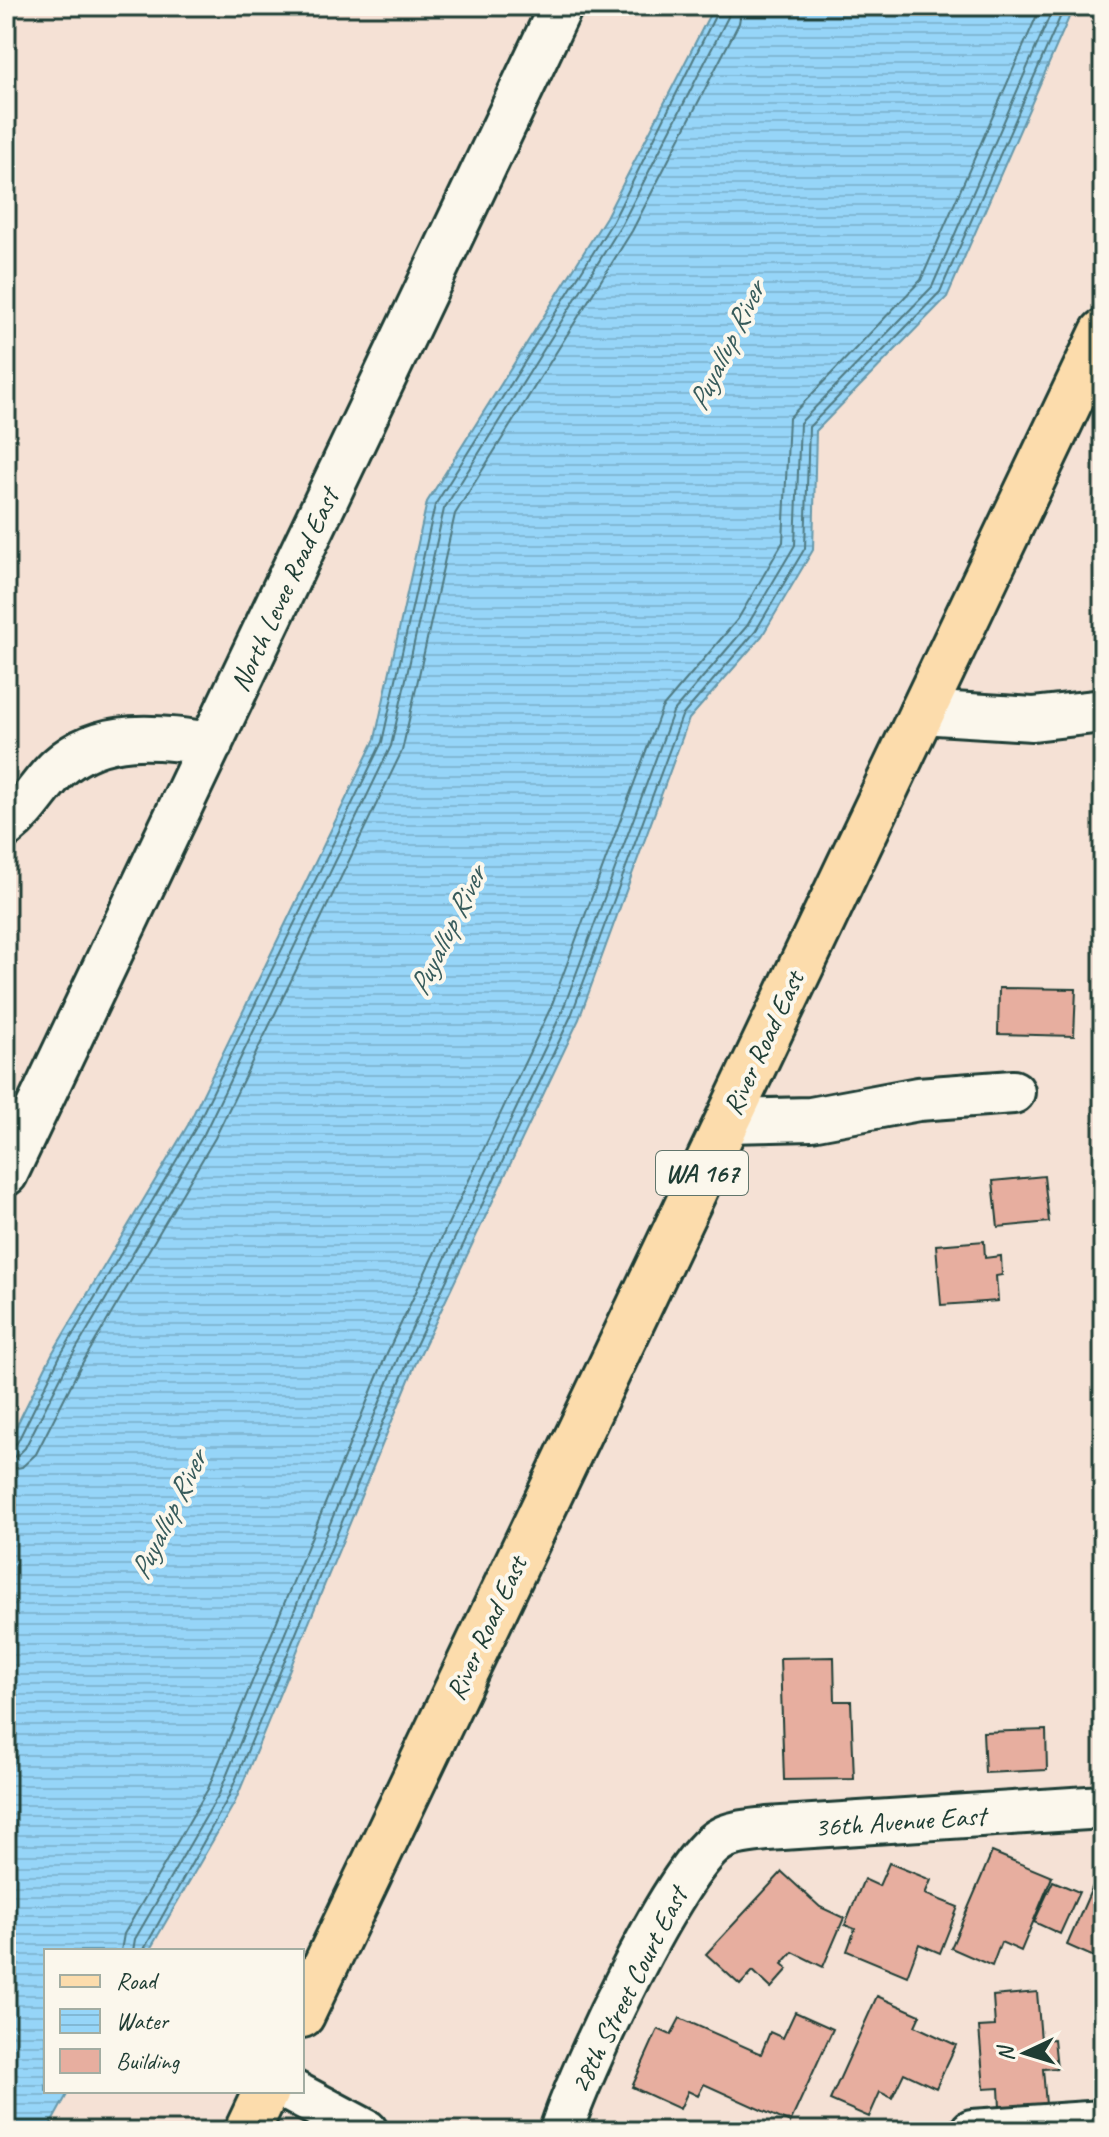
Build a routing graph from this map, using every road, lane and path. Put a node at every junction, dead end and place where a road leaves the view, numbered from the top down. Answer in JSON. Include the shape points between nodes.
{"nodes":[{"id":1,"x":561,"y":6,"type":"edge"},
{"id":2,"x":1103,"y":332,"type":"edge"},
{"id":3,"x":1103,"y":711,"type":"edge"},
{"id":4,"x":921,"y":712,"type":"junction"},
{"id":5,"x":211,"y":744,"type":"junction"},
{"id":6,"x":6,"y":826,"type":"edge"},
{"id":7,"x":1013,"y":1092,"type":"dead end"},
{"id":8,"x":727,"y":1121,"type":"junction"},
{"id":9,"x":6,"y":1174,"type":"edge"},
{"id":10,"x":1103,"y":1807,"type":"edge"},
{"id":11,"x":704,"y":1854,"type":"joint"},
{"id":12,"x":304,"y":2011,"type":"edge"},
{"id":13,"x":265,"y":2093,"type":"edge"},
{"id":14,"x":295,"y":2093,"type":"edge"},
{"id":15,"x":1103,"y":2122,"type":"edge"},
{"id":16,"x":247,"y":2131,"type":"edge"},
{"id":17,"x":366,"y":2131,"type":"edge"},
{"id":18,"x":561,"y":2131,"type":"edge"},
{"id":19,"x":972,"y":2131,"type":"edge"}],
"edges":[{"from":1,"to":5,"type":"street","name":"North Levee Road East"},
{"from":2,"to":4,"type":"main road","name":"River Road East","number":"WA 167"},
{"from":3,"to":4,"type":"street","via":[[1033,719]]},
{"from":4,"to":8,"type":"main road","name":"River Road East","number":"WA 167"},
{"from":5,"to":6,"type":"street","via":[[159,736],[97,743],[58,767]]},
{"from":5,"to":9,"type":"street","name":"North Levee Road East"},
{"from":7,"to":8,"type":"street","via":[[918,1099],[811,1119]]},
{"from":8,"to":12,"type":"main road","name":"River Road East","number":"WA 167"},
{"from":10,"to":11,"type":"street","name":"36th Avenue East","via":[[767,1829],[720,1839]]},
{"from":11,"to":18,"type":"street","name":"28th Street Court East","via":[[686,1876],[621,1993]]},
{"from":13,"to":16,"type":"main road"},
{"from":14,"to":17,"type":"street"},
{"from":15,"to":19,"type":"street"}]}
